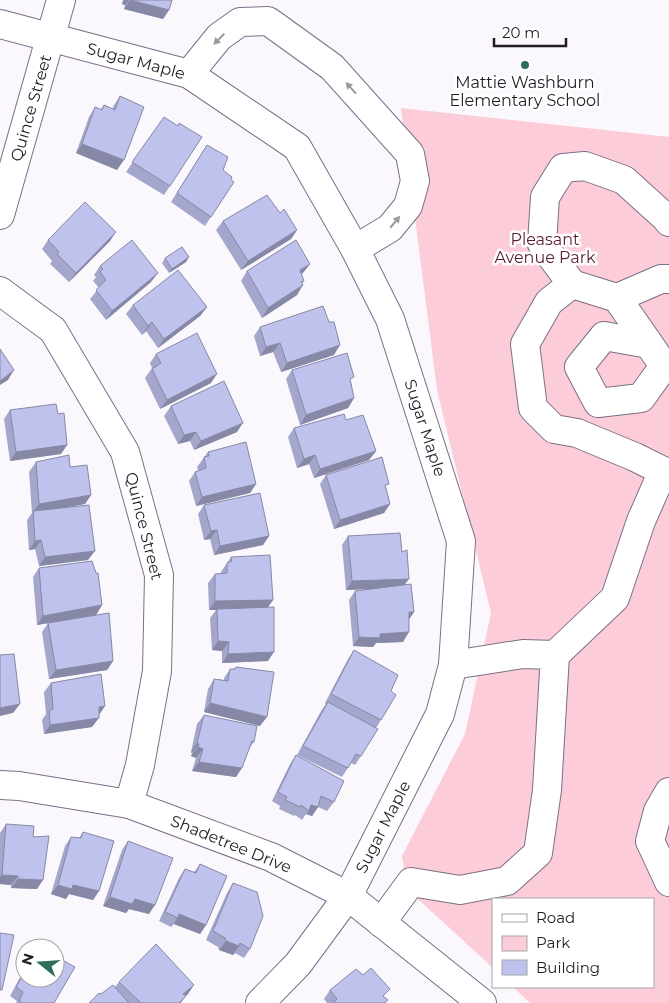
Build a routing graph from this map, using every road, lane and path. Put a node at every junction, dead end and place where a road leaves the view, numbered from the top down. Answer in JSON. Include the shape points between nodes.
{"nodes":[{"id":1,"x":61,"y":0,"type":"edge"},
{"id":2,"x":0,"y":24,"type":"edge"},
{"id":3,"x":51,"y":38,"type":"junction"},
{"id":4,"x":189,"y":74,"type":"junction"},
{"id":5,"x":0,"y":215,"type":"edge"},
{"id":6,"x":669,"y":222,"type":"edge"},
{"id":7,"x":355,"y":249,"type":"junction"},
{"id":8,"x":669,"y":279,"type":"edge"},
{"id":9,"x":572,"y":284,"type":"junction"},
{"id":10,"x":0,"y":291,"type":"edge"},
{"id":11,"x":618,"y":298,"type":"junction"},
{"id":12,"x":661,"y":361,"type":"edge"},
{"id":13,"x":598,"y":403,"type":"junction"},
{"id":14,"x":577,"y":433,"type":"junction"},
{"id":15,"x":666,"y":466,"type":"edge"},
{"id":16,"x":555,"y":655,"type":"junction"},
{"id":17,"x":453,"y":665,"type":"junction"},
{"id":18,"x":0,"y":785,"type":"edge"},
{"id":19,"x":669,"y":792,"type":"edge"},
{"id":20,"x":128,"y":804,"type":"junction"},
{"id":21,"x":669,"y":882,"type":"edge"},
{"id":22,"x":348,"y":896,"type":"junction"},
{"id":23,"x":381,"y":923,"type":"junction"},
{"id":24,"x":260,"y":1003,"type":"edge"},
{"id":25,"x":482,"y":1003,"type":"edge"}],
"edges":[{"from":1,"to":3,"type":"street","name":"Quince Street"},
{"from":2,"to":3,"type":"street","name":"Sugar Maple"},
{"from":3,"to":4,"type":"street","name":"Sugar Maple"},
{"from":3,"to":5,"type":"street","name":"Quince Street"},
{"from":4,"to":7,"type":"street","name":"Sugar Maple","via":[[298,147]]},
{"from":7,"to":4,"type":"street","one_way":true,"via":[[390,228],[408,206],[415,181],[410,154],[332,67],[268,21],[240,22],[219,37]]},
{"from":6,"to":9,"type":"street","via":[[624,180],[585,166],[563,168],[544,197],[542,244]]},
{"from":7,"to":17,"type":"street","name":"Sugar Maple","via":[[390,319],[461,541]]},
{"from":8,"to":11,"type":"street","via":[[661,279]]},
{"from":9,"to":11,"type":"street"},
{"from":9,"to":14,"type":"street","via":[[549,302],[525,344],[533,408],[554,429]]},
{"from":10,"to":20,"type":"street","name":"Quince Street","via":[[53,330],[125,452],[159,575],[157,671],[140,765]]},
{"from":11,"to":12,"type":"street"},
{"from":12,"to":13,"type":"street","via":[[641,398]]},
{"from":12,"to":13,"type":"street","via":[[604,336],[579,367]]},
{"from":13,"to":14,"type":"street"},
{"from":14,"to":15,"type":"street"},
{"from":15,"to":16,"type":"street","via":[[641,521],[616,598]]},
{"from":16,"to":17,"type":"street","via":[[523,654]]},
{"from":16,"to":23,"type":"street","via":[[547,790],[538,853],[507,880],[460,890],[411,882]]},
{"from":17,"to":22,"type":"street","name":"Sugar Maple","via":[[440,714]]},
{"from":18,"to":20,"type":"street","name":"Shadetree Drive"},
{"from":19,"to":21,"type":"street","via":[[658,811],[650,841]]},
{"from":20,"to":22,"type":"street","name":"Shadetree Drive","via":[[271,857]]},
{"from":22,"to":23,"type":"street","name":"Shadetree Drive"},
{"from":22,"to":24,"type":"street","name":"Sugar Maple","via":[[298,964]]},
{"from":23,"to":25,"type":"street","name":"Shadetree Drive"}]}
